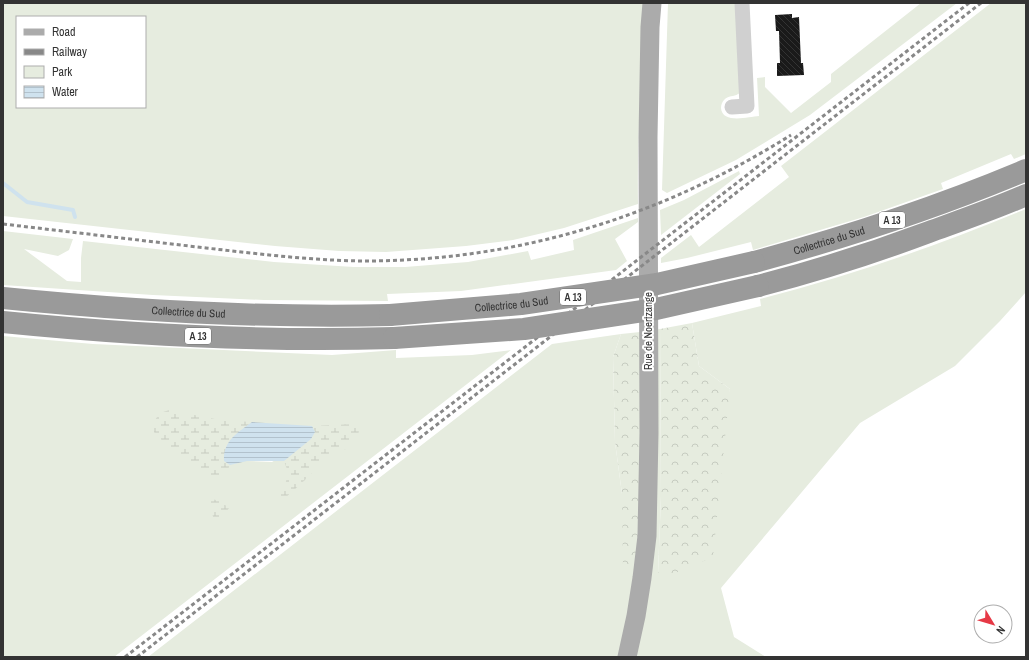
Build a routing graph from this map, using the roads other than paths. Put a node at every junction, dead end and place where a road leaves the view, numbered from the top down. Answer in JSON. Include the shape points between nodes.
{"nodes":[{"id":1,"x":652,"y":3,"type":"edge"},
{"id":2,"x":742,"y":3,"type":"edge"},
{"id":3,"x":732,"y":107,"type":"dead end"},
{"id":4,"x":1026,"y":170,"type":"edge"},
{"id":5,"x":1026,"y":195,"type":"edge"},
{"id":6,"x":3,"y":298,"type":"edge"},
{"id":7,"x":3,"y":322,"type":"edge"},
{"id":8,"x":627,"y":657,"type":"edge"}],
"edges":[{"from":1,"to":8,"type":"main road","name":"Rue de Noertzange","via":[[648,138],[647,536],[636,616]]},
{"from":2,"to":3,"type":"street","via":[[747,106]]},
{"from":4,"to":6,"type":"highway","name":"Collectrice du Sud","number":"A 13","bridge":true,"via":[[868,229],[754,262],[656,284],[521,304],[346,316],[235,315]]},
{"from":5,"to":7,"type":"highway","name":"Collectrice du Sud","number":"A 13","bridge":true,"via":[[996,208],[810,273],[656,309],[524,329],[394,338],[239,338]]}]}
